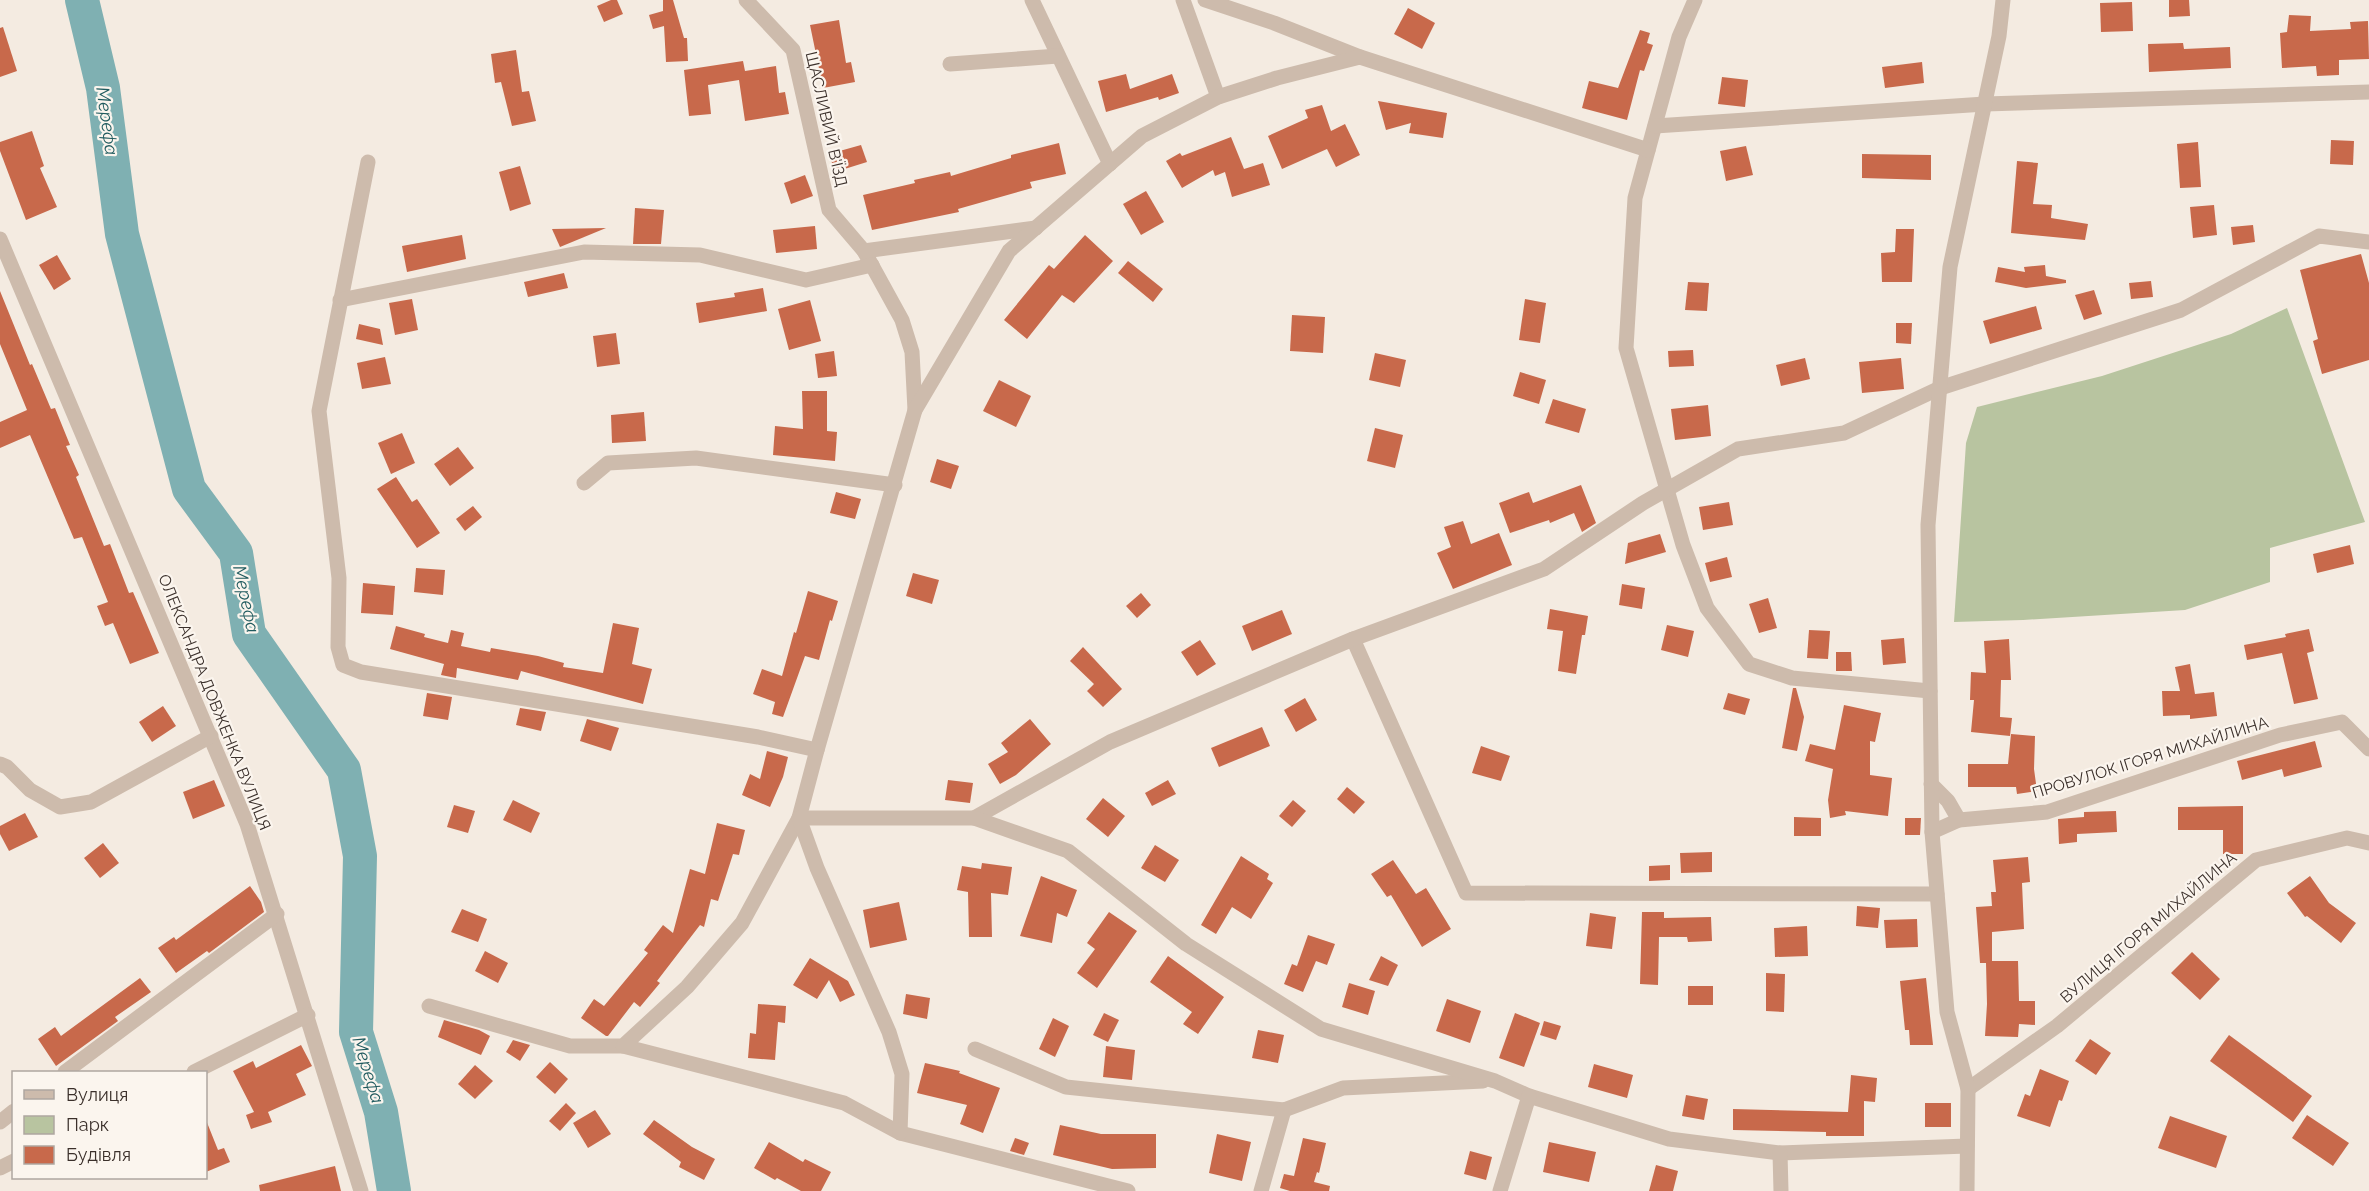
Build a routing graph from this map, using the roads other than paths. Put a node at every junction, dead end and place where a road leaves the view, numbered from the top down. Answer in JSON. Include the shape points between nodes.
{"nodes":[{"id":1,"x":746,"y":0,"type":"edge"},
{"id":2,"x":1032,"y":0,"type":"edge"},
{"id":3,"x":1183,"y":0,"type":"edge"},
{"id":4,"x":1205,"y":0,"type":"edge"},
{"id":5,"x":1695,"y":0,"type":"edge"},
{"id":6,"x":2003,"y":0,"type":"edge"},
{"id":7,"x":1059,"y":56,"type":"junction"},
{"id":8,"x":1360,"y":57,"type":"junction"},
{"id":9,"x":950,"y":64,"type":"dead end"},
{"id":10,"x":2369,"y":93,"type":"edge"},
{"id":11,"x":1218,"y":97,"type":"junction"},
{"id":12,"x":1985,"y":104,"type":"junction"},
{"id":13,"x":1655,"y":126,"type":"junction"},
{"id":14,"x":1648,"y":150,"type":"junction"},
{"id":15,"x":368,"y":162,"type":"dead end"},
{"id":16,"x":1110,"y":164,"type":"junction"},
{"id":17,"x":1036,"y":228,"type":"junction"},
{"id":18,"x":0,"y":239,"type":"edge"},
{"id":19,"x":2369,"y":242,"type":"edge"},
{"id":20,"x":868,"y":258,"type":"junction"},
{"id":21,"x":340,"y":300,"type":"junction"},
{"id":22,"x":1940,"y":388,"type":"junction"},
{"id":23,"x":915,"y":410,"type":"junction"},
{"id":24,"x":584,"y":483,"type":"dead end"},
{"id":25,"x":895,"y":485,"type":"junction"},
{"id":26,"x":1666,"y":490,"type":"junction"},
{"id":27,"x":1353,"y":639,"type":"junction"},
{"id":28,"x":1930,"y":691,"type":"junction"},
{"id":29,"x":211,"y":736,"type":"junction"},
{"id":30,"x":2369,"y":749,"type":"edge"},
{"id":31,"x":817,"y":750,"type":"junction"},
{"id":32,"x":0,"y":764,"type":"edge"},
{"id":33,"x":1931,"y":784,"type":"junction"},
{"id":34,"x":799,"y":818,"type":"junction"},
{"id":35,"x":974,"y":818,"type":"junction"},
{"id":36,"x":1959,"y":820,"type":"junction"},
{"id":37,"x":1932,"y":832,"type":"junction"},
{"id":38,"x":2369,"y":843,"type":"edge"},
{"id":39,"x":1937,"y":894,"type":"junction"},
{"id":40,"x":277,"y":914,"type":"junction"},
{"id":41,"x":429,"y":1006,"type":"dead end"},
{"id":42,"x":308,"y":1015,"type":"junction"},
{"id":43,"x":623,"y":1046,"type":"junction"},
{"id":44,"x":975,"y":1049,"type":"dead end"},
{"id":45,"x":66,"y":1071,"type":"edge"},
{"id":46,"x":196,"y":1071,"type":"edge"},
{"id":47,"x":1494,"y":1081,"type":"junction"},
{"id":48,"x":1968,"y":1089,"type":"junction"},
{"id":49,"x":1529,"y":1096,"type":"junction"},
{"id":50,"x":1284,"y":1110,"type":"junction"},
{"id":51,"x":12,"y":1113,"type":"edge"},
{"id":52,"x":0,"y":1122,"type":"edge"},
{"id":53,"x":900,"y":1133,"type":"junction"},
{"id":54,"x":1967,"y":1146,"type":"junction"},
{"id":55,"x":1780,"y":1153,"type":"junction"},
{"id":56,"x":361,"y":1191,"type":"edge"},
{"id":57,"x":1128,"y":1191,"type":"edge"},
{"id":58,"x":1261,"y":1191,"type":"edge"},
{"id":59,"x":1500,"y":1191,"type":"edge"},
{"id":60,"x":1781,"y":1191,"type":"edge"},
{"id":61,"x":1967,"y":1191,"type":"edge"}],
"edges":[{"from":1,"to":20,"type":"street","name":"ЩАСЛИВИЙ В'ЇЗД","via":[[793,50],[829,210]]},
{"from":2,"to":7,"type":"street"},
{"from":3,"to":11,"type":"street"},
{"from":4,"to":8,"type":"street"},
{"from":5,"to":13,"type":"street","via":[[1679,37]]},
{"from":6,"to":12,"type":"street"},
{"from":7,"to":9,"type":"street"},
{"from":7,"to":16,"type":"street"},
{"from":8,"to":11,"type":"street"},
{"from":8,"to":14,"type":"street"},
{"from":10,"to":12,"type":"street"},
{"from":11,"to":16,"type":"street","via":[[1142,136]]},
{"from":12,"to":13,"type":"street"},
{"from":12,"to":22,"type":"street","via":[[1950,267]]},
{"from":13,"to":14,"type":"street"},
{"from":14,"to":26,"type":"street","via":[[1635,198],[1626,348]]},
{"from":15,"to":21,"type":"street"},
{"from":16,"to":17,"type":"street"},
{"from":17,"to":20,"type":"street"},
{"from":17,"to":23,"type":"street","via":[[1009,251]]},
{"from":18,"to":29,"type":"street","name":"ОЛЕКСАНДРА ДОВЖЕНКА ВУЛИЦЯ"},
{"from":19,"to":22,"type":"street","via":[[2319,236],[2181,310]]},
{"from":20,"to":21,"type":"street","via":[[806,280],[700,255],[584,252]]},
{"from":20,"to":23,"type":"street","name":"ЩАСЛИВИЙ В'ЇЗД","via":[[902,320],[912,352]]},
{"from":21,"to":31,"type":"street","via":[[319,411],[339,578],[338,647],[343,665],[361,672]]},
{"from":22,"to":26,"type":"street","via":[[1844,433],[1738,449]]},
{"from":22,"to":28,"type":"street","via":[[1928,525]]},
{"from":23,"to":25,"type":"street"},
{"from":24,"to":25,"type":"street","via":[[608,463],[696,458]]},
{"from":25,"to":31,"type":"street"},
{"from":26,"to":27,"type":"street","via":[[1544,569]]},
{"from":26,"to":28,"type":"street","via":[[1707,608],[1749,664],[1792,678]]},
{"from":27,"to":35,"type":"street","via":[[1110,742]]},
{"from":27,"to":39,"type":"street","via":[[1466,893]]},
{"from":28,"to":33,"type":"street"},
{"from":29,"to":32,"type":"street","via":[[91,802],[60,807],[30,790]]},
{"from":29,"to":40,"type":"street","name":"ОЛЕКСАНДРА ДОВЖЕНКА ВУЛИЦЯ","via":[[247,824]]},
{"from":30,"to":36,"type":"street","name":"ПРОВУЛОК ІГОРЯ МИХАЙЛИНА","via":[[2342,722],[2280,735],[2047,812]]},
{"from":31,"to":34,"type":"street"},
{"from":33,"to":36,"type":"street"},
{"from":33,"to":37,"type":"street"},
{"from":34,"to":35,"type":"street"},
{"from":34,"to":43,"type":"street","via":[[742,923],[687,987]]},
{"from":34,"to":53,"type":"street","via":[[889,1032],[902,1074]]},
{"from":35,"to":47,"type":"street","via":[[1068,851],[1186,944],[1321,1029]]},
{"from":36,"to":37,"type":"street","name":"ПРОВУЛОК ІГОРЯ МИХАЙЛИНА"},
{"from":37,"to":39,"type":"street"},
{"from":38,"to":48,"type":"street","name":"ВУЛИЦЯ ІГОРЯ МИХАЙЛИНА","via":[[2347,838],[2256,860],[2057,1026]]},
{"from":39,"to":48,"type":"street","via":[[1947,1012]]},
{"from":40,"to":42,"type":"street","name":"ОЛЕКСАНДРА ДОВЖЕНКА ВУЛИЦЯ"},
{"from":40,"to":45,"type":"street"},
{"from":41,"to":43,"type":"street","via":[[570,1046]]},
{"from":42,"to":46,"type":"street"},
{"from":42,"to":56,"type":"street","name":"ОЛЕКСАНДРА ДОВЖЕНКА ВУЛИЦЯ"},
{"from":43,"to":53,"type":"street","via":[[844,1103]]},
{"from":44,"to":50,"type":"street","via":[[1066,1086]]},
{"from":47,"to":49,"type":"street"},
{"from":47,"to":50,"type":"street","via":[[1343,1088]]},
{"from":48,"to":54,"type":"street"},
{"from":49,"to":55,"type":"street","via":[[1669,1139]]},
{"from":49,"to":59,"type":"street"},
{"from":50,"to":58,"type":"street"},
{"from":51,"to":52,"type":"street"},
{"from":53,"to":57,"type":"street"},
{"from":54,"to":55,"type":"street"},
{"from":54,"to":61,"type":"street"},
{"from":55,"to":60,"type":"street"}]}
